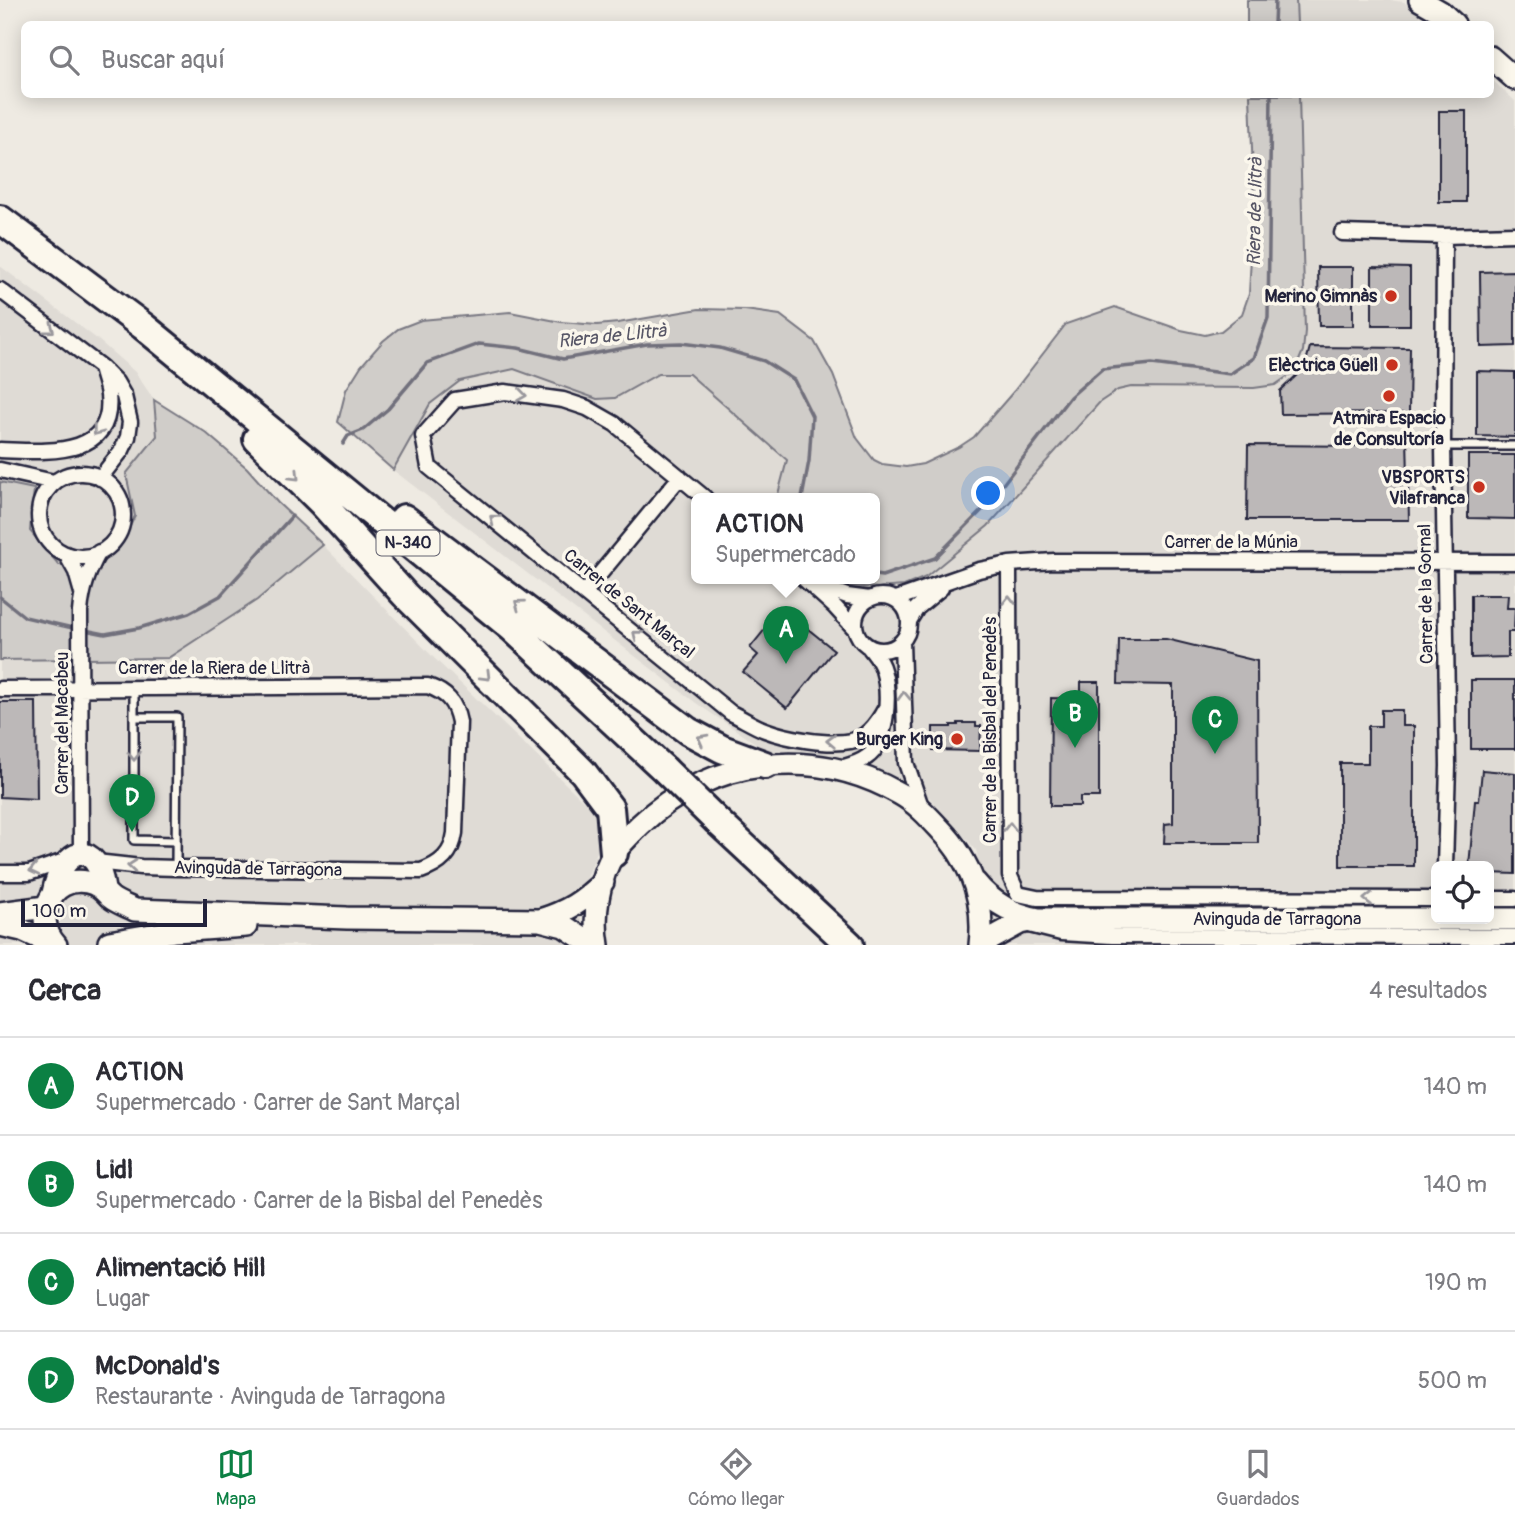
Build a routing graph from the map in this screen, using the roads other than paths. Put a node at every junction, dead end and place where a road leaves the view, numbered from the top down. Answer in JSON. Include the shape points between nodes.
{"nodes":[{"id":1,"x":1420,"y":0,"type":"edge"},
{"id":2,"x":1451,"y":21,"type":"edge"},
{"id":3,"x":1494,"y":61,"type":"edge"},
{"id":4,"x":1515,"y":79,"type":"edge"},
{"id":5,"x":0,"y":219,"type":"edge"},
{"id":6,"x":1342,"y":233,"type":"dead end"},
{"id":7,"x":1515,"y":234,"type":"edge"},
{"id":8,"x":1444,"y":236,"type":"junction"},
{"id":9,"x":0,"y":290,"type":"edge"},
{"id":10,"x":143,"y":326,"type":"junction"},
{"id":11,"x":101,"y":367,"type":"junction"},
{"id":12,"x":1443,"y":446,"type":"junction"},
{"id":13,"x":1515,"y":446,"type":"edge"},
{"id":14,"x":0,"y":450,"type":"edge"},
{"id":15,"x":0,"y":470,"type":"edge"},
{"id":16,"x":680,"y":477,"type":"junction"},
{"id":17,"x":100,"y":478,"type":"junction"},
{"id":18,"x":54,"y":482,"type":"junction"},
{"id":19,"x":699,"y":493,"type":"edge"},
{"id":20,"x":99,"y":552,"type":"junction"},
{"id":21,"x":66,"y":554,"type":"junction"},
{"id":22,"x":1444,"y":562,"type":"junction"},
{"id":23,"x":1515,"y":562,"type":"edge"},
{"id":24,"x":1009,"y":564,"type":"junction"},
{"id":25,"x":951,"y":581,"type":"junction"},
{"id":26,"x":810,"y":584,"type":"edge"},
{"id":27,"x":814,"y":584,"type":"edge"},
{"id":28,"x":585,"y":592,"type":"junction"},
{"id":29,"x":82,"y":593,"type":"junction"},
{"id":30,"x":870,"y":599,"type":"junction"},
{"id":31,"x":896,"y":599,"type":"junction"},
{"id":32,"x":909,"y":621,"type":"junction"},
{"id":33,"x":856,"y":630,"type":"junction"},
{"id":34,"x":902,"y":642,"type":"junction"},
{"id":35,"x":869,"y":647,"type":"junction"},
{"id":36,"x":0,"y":688,"type":"edge"},
{"id":37,"x":81,"y":688,"type":"junction"},
{"id":38,"x":134,"y":688,"type":"junction"},
{"id":39,"x":885,"y":709,"type":"junction"},
{"id":40,"x":134,"y":718,"type":"junction"},
{"id":41,"x":765,"y":765,"type":"junction"},
{"id":42,"x":835,"y":769,"type":"junction"},
{"id":43,"x":923,"y":810,"type":"junction"},
{"id":44,"x":176,"y":841,"type":"junction"},
{"id":45,"x":614,"y":853,"type":"junction"},
{"id":46,"x":81,"y":859,"type":"junction"},
{"id":47,"x":1445,"y":861,"type":"edge"},
{"id":48,"x":176,"y":868,"type":"junction"},
{"id":49,"x":421,"y":871,"type":"joint"},
{"id":50,"x":0,"y":873,"type":"edge"},
{"id":51,"x":603,"y":882,"type":"junction"},
{"id":52,"x":975,"y":882,"type":"junction"},
{"id":53,"x":107,"y":893,"type":"junction"},
{"id":54,"x":1494,"y":899,"type":"edge"},
{"id":55,"x":1515,"y":899,"type":"edge"},
{"id":56,"x":49,"y":900,"type":"junction"},
{"id":57,"x":1431,"y":900,"type":"edge"},
{"id":58,"x":1011,"y":901,"type":"junction"},
{"id":59,"x":0,"y":913,"type":"edge"},
{"id":60,"x":347,"y":918,"type":"junction"},
{"id":61,"x":1515,"y":919,"type":"edge"},
{"id":62,"x":540,"y":920,"type":"junction"},
{"id":63,"x":1030,"y":921,"type":"junction"},
{"id":64,"x":0,"y":925,"type":"edge"},
{"id":65,"x":1515,"y":937,"type":"edge"},
{"id":66,"x":1438,"y":941,"type":"edge"},
{"id":67,"x":107,"y":943,"type":"edge"},
{"id":68,"x":56,"y":945,"type":"edge"},
{"id":69,"x":592,"y":945,"type":"edge"},
{"id":70,"x":598,"y":945,"type":"edge"},
{"id":71,"x":850,"y":945,"type":"edge"},
{"id":72,"x":980,"y":945,"type":"edge"}],
"edges":[{"from":1,"to":2,"type":"street"},
{"from":3,"to":4,"type":"street"},
{"from":5,"to":10,"type":"highway","number":"N-340"},
{"from":6,"to":8,"type":"street"},
{"from":7,"to":8,"type":"street"},
{"from":8,"to":12,"type":"street","name":"Carrer de la Gornal"},
{"from":9,"to":11,"type":"street","one_way":true},
{"from":41,"to":10,"type":"highway","one_way":true,"via":[[688,731],[172,337]]},
{"from":10,"to":45,"type":"highway","one_way":true,"via":[[159,356],[238,420],[583,772],[610,808]]},
{"from":10,"to":71,"type":"highway","number":"N-340","bridge":true,"via":[[512,628]]},
{"from":11,"to":14,"type":"street","one_way":true,"via":[[107,415],[87,442],[53,451]]},
{"from":11,"to":17,"type":"street","via":[[124,396],[130,422],[122,450]]},
{"from":12,"to":13,"type":"lane"},
{"from":12,"to":22,"type":"street","name":"Carrer de la Gornal"},
{"from":15,"to":18,"type":"street"},
{"from":16,"to":19,"type":"street"},
{"from":16,"to":28,"type":"street"},
{"from":28,"to":16,"type":"street","name":"Carrer de Sant Marçal","one_way":true,"via":[[429,467],[423,436],[455,400],[505,392],[563,400],[615,424]]},
{"from":17,"to":18,"type":"street","via":[[76,473]]},
{"from":17,"to":20,"type":"street","via":[[118,496],[122,522],[110,545]]},
{"from":18,"to":21,"type":"street","via":[[41,500],[40,521],[48,541]]},
{"from":20,"to":21,"type":"street"},
{"from":20,"to":29,"type":"street","name":"Carrer del Macabeu"},
{"from":21,"to":29,"type":"street","name":"Carrer del Macabeu"},
{"from":22,"to":23,"type":"street","name":"Carrer de la Múnia"},
{"from":22,"to":24,"type":"street","name":"Carrer de la Múnia"},
{"from":22,"to":47,"type":"street","name":"Carrer de la Gornal"},
{"from":24,"to":25,"type":"street","name":"Carrer de la Múnia"},
{"from":58,"to":24,"type":"street","name":"Carrer de la Bisbal del Penedès","one_way":true},
{"from":25,"to":31,"type":"street","name":"Carrer de la Múnia"},
{"from":25,"to":32,"type":"street","name":"Carrer de la Múnia","via":[[923,602]]},
{"from":26,"to":33,"type":"street"},
{"from":27,"to":30,"type":"street"},
{"from":39,"to":28,"type":"street","name":"Carrer de Sant Marçal","one_way":true,"via":[[867,733],[852,741],[830,742],[765,730],[732,713]]},
{"from":29,"to":37,"type":"street","name":"Carrer del Macabeu"},
{"from":30,"to":31,"type":"street"},
{"from":30,"to":33,"type":"street","via":[[859,609]]},
{"from":31,"to":32,"type":"street","via":[[905,607]]},
{"from":32,"to":34,"type":"street"},
{"from":33,"to":35,"type":"street"},
{"from":34,"to":35,"type":"street","via":[[890,650]]},
{"from":43,"to":34,"type":"street","one_way":true,"via":[[906,763]]},
{"from":35,"to":39,"type":"street","via":[[884,673]]},
{"from":36,"to":37,"type":"street","name":"Carrer de la Riera de Llitrà"},
{"from":37,"to":38,"type":"street","name":"Carrer de la Riera de Llitrà"},
{"from":37,"to":46,"type":"street","name":"Carrer del Macabeu"},
{"from":38,"to":40,"type":"lane"},
{"from":38,"to":49,"type":"street","name":"Carrer de la Riera de Llitrà","via":[[428,686],[445,694],[455,705],[459,722],[453,847],[446,858]]},
{"from":39,"to":42,"type":"street","via":[[885,726],[877,747],[868,757]]},
{"from":40,"to":44,"type":"lane","one_way":true,"via":[[134,840]]},
{"from":40,"to":44,"type":"lane","via":[[177,717]]},
{"from":41,"to":42,"type":"street"},
{"from":41,"to":45,"type":"street","via":[[712,777],[685,791],[644,822]]},
{"from":42,"to":43,"type":"street","via":[[885,786]]},
{"from":43,"to":52,"type":"street","via":[[954,846]]},
{"from":44,"to":48,"type":"lane"},
{"from":45,"to":51,"type":"street"},
{"from":48,"to":46,"type":"street","name":"Avinguda de Tarragona","one_way":true},
{"from":46,"to":50,"type":"street","name":"Avinguda de Tarragona","one_way":true,"via":[[29,873]]},
{"from":46,"to":53,"type":"street","via":[[102,875]]},
{"from":46,"to":56,"type":"street","via":[[57,876]]},
{"from":48,"to":49,"type":"street","name":"Avinguda de Tarragona"},
{"from":51,"to":62,"type":"street","via":[[585,900]]},
{"from":51,"to":70,"type":"street","via":[[596,918]]},
{"from":52,"to":58,"type":"street","name":"Avinguda de Tarragona","via":[[986,896]]},
{"from":52,"to":72,"type":"street"},
{"from":53,"to":56,"type":"street","via":[[89,882],[77,881],[62,886]]},
{"from":53,"to":60,"type":"street","via":[[135,910]]},
{"from":53,"to":67,"type":"street","via":[[117,920]]},
{"from":54,"to":55,"type":"street"},
{"from":56,"to":59,"type":"street"},
{"from":56,"to":68,"type":"street","via":[[45,928]]},
{"from":57,"to":58,"type":"street","name":"Avinguda de Tarragona","one_way":true,"via":[[1140,898],[1086,908]]},
{"from":58,"to":63,"type":"street","name":"Avinguda de Tarragona"},
{"from":60,"to":62,"type":"street"},
{"from":60,"to":67,"type":"street","via":[[175,931]]},
{"from":61,"to":63,"type":"street","name":"Avinguda de Tarragona"},
{"from":62,"to":69,"type":"street","via":[[564,926]]},
{"from":63,"to":66,"type":"street","name":"Avinguda de Tarragona","via":[[1061,933],[1112,936]]},
{"from":63,"to":72,"type":"street","name":"Avinguda de Tarragona"},
{"from":64,"to":68,"type":"street"},
{"from":65,"to":66,"type":"street","name":"Avinguda de Tarragona"}]}
